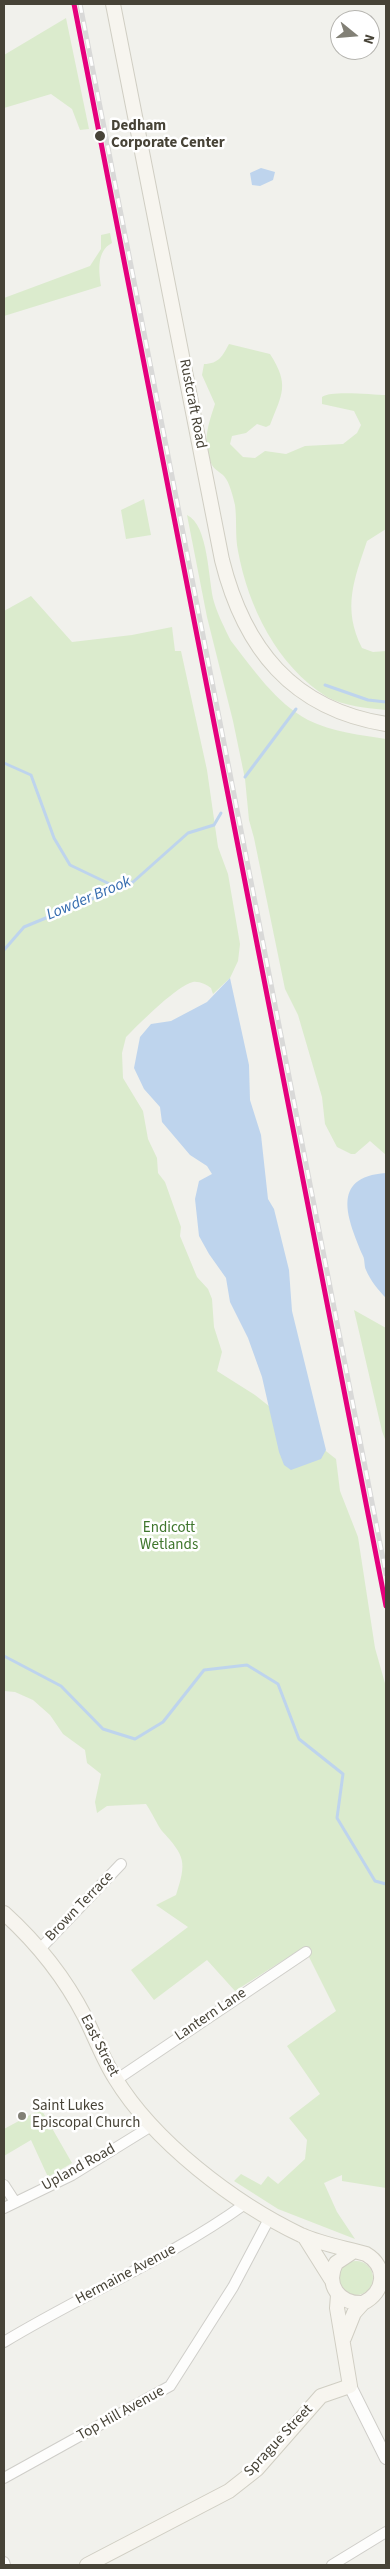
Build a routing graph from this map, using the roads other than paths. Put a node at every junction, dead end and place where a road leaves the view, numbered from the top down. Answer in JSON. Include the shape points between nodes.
{"nodes":[{"id":1,"x":113,"y":4,"type":"edge"},
{"id":2,"x":386,"y":724,"type":"edge"},
{"id":3,"x":121,"y":1864,"type":"dead end"},
{"id":4,"x":4,"y":1913,"type":"edge"},
{"id":5,"x":39,"y":1950,"type":"junction"},
{"id":6,"x":306,"y":1952,"type":"dead end"},
{"id":7,"x":116,"y":2080,"type":"junction"},
{"id":8,"x":153,"y":2125,"type":"junction"},
{"id":9,"x":4,"y":2185,"type":"edge"},
{"id":10,"x":15,"y":2202,"type":"junction"},
{"id":11,"x":246,"y":2204,"type":"junction"},
{"id":12,"x":4,"y":2208,"type":"edge"},
{"id":13,"x":270,"y":2217,"type":"junction"},
{"id":14,"x":304,"y":2236,"type":"junction"},
{"id":15,"x":354,"y":2251,"type":"junction"},
{"id":16,"x":380,"y":2260,"type":"edge"},
{"id":17,"x":331,"y":2279,"type":"junction"},
{"id":18,"x":382,"y":2290,"type":"edge"},
{"id":19,"x":338,"y":2295,"type":"junction"},
{"id":20,"x":363,"y":2303,"type":"junction"},
{"id":21,"x":344,"y":2338,"type":"junction"},
{"id":22,"x":4,"y":2342,"type":"edge"},
{"id":23,"x":350,"y":2386,"type":"junction"},
{"id":24,"x":386,"y":2458,"type":"edge"},
{"id":25,"x":4,"y":2478,"type":"edge"},
{"id":26,"x":386,"y":2532,"type":"edge"},
{"id":27,"x":4,"y":2562,"type":"edge"},
{"id":28,"x":5,"y":2565,"type":"edge"},
{"id":29,"x":87,"y":2565,"type":"edge"},
{"id":30,"x":332,"y":2565,"type":"edge"}],
"edges":[{"from":1,"to":2,"type":"main road","name":"Rustcraft Road","via":[[220,552],[233,598],[256,645],[296,688],[345,714]]},
{"from":3,"to":5,"type":"street","name":"Brown Terrace"},
{"from":4,"to":5,"type":"main road","name":"East Street"},
{"from":5,"to":7,"type":"main road","name":"East Street","via":[[85,2016]]},
{"from":6,"to":7,"type":"street","name":"Lantern Lane"},
{"from":7,"to":8,"type":"main road","name":"East Street"},
{"from":8,"to":10,"type":"street","name":"Upland Road","via":[[72,2175]]},
{"from":8,"to":11,"type":"main road","name":"East Street","via":[[178,2153]]},
{"from":9,"to":10,"type":"street"},
{"from":10,"to":12,"type":"street","name":"Upland Road"},
{"from":11,"to":13,"type":"main road","name":"East Street"},
{"from":11,"to":22,"type":"street","name":"Hermaine Avenue","via":[[204,2233]]},
{"from":13,"to":14,"type":"main road","name":"East Street"},
{"from":13,"to":25,"type":"street","name":"Top Hill Avenue","via":[[233,2287],[170,2386]]},
{"from":14,"to":15,"type":"main road","name":"East Street"},
{"from":14,"to":17,"type":"main road","name":"East Street"},
{"from":15,"to":16,"type":"main road"},
{"from":15,"to":17,"type":"main road","via":[[336,2263]]},
{"from":16,"to":18,"type":"main road"},
{"from":17,"to":19,"type":"main road"},
{"from":18,"to":20,"type":"main road"},
{"from":19,"to":20,"type":"main road","via":[[345,2300]]},
{"from":19,"to":21,"type":"main road","via":[[337,2308]]},
{"from":20,"to":21,"type":"main road","via":[[354,2313]]},
{"from":21,"to":23,"type":"main road"},
{"from":23,"to":24,"type":"street"},
{"from":23,"to":29,"type":"main road","name":"Sprague Street","via":[[321,2396],[257,2469],[229,2491]]},
{"from":26,"to":30,"type":"street"},
{"from":27,"to":28,"type":"street"}]}
